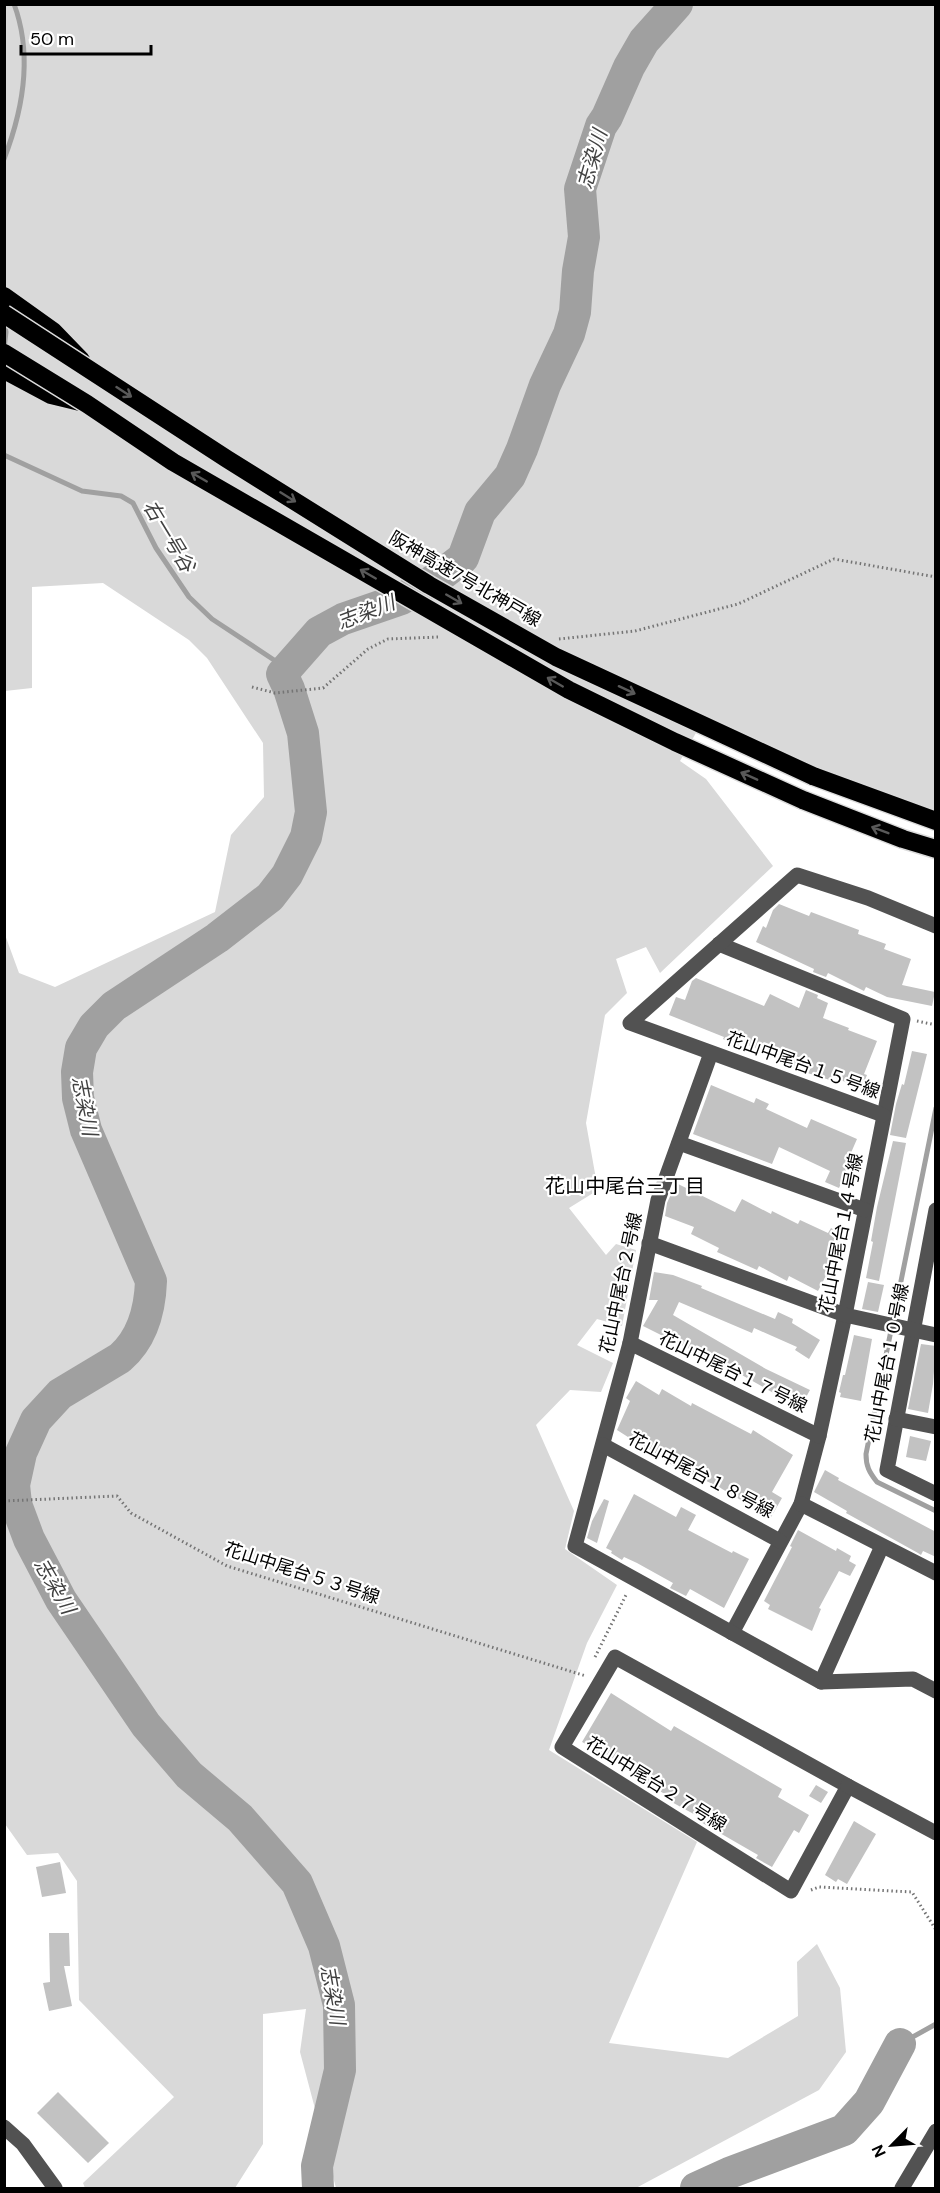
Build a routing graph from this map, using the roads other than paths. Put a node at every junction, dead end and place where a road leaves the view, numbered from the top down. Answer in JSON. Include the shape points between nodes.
{"nodes":[{"id":1,"x":4,"y":296,"type":"edge"},
{"id":2,"x":4,"y":314,"type":"edge"},
{"id":3,"x":4,"y":353,"type":"edge"},
{"id":4,"x":89,"y":369,"type":"junction"},
{"id":5,"x":4,"y":370,"type":"edge"},
{"id":6,"x":87,"y":404,"type":"junction"},
{"id":7,"x":936,"y":821,"type":"edge"},
{"id":8,"x":936,"y":849,"type":"edge"},
{"id":9,"x":936,"y":926,"type":"edge"},
{"id":10,"x":719,"y":944,"type":"junction"},
{"id":11,"x":711,"y":1053,"type":"junction"},
{"id":12,"x":883,"y":1115,"type":"junction"},
{"id":13,"x":678,"y":1143,"type":"junction"},
{"id":14,"x":866,"y":1210,"type":"junction"},
{"id":15,"x":936,"y":1210,"type":"edge"},
{"id":16,"x":933,"y":1237,"type":"edge"},
{"id":17,"x":649,"y":1243,"type":"junction"},
{"id":18,"x":845,"y":1315,"type":"junction"},
{"id":19,"x":909,"y":1329,"type":"junction"},
{"id":20,"x":936,"y":1335,"type":"edge"},
{"id":21,"x":630,"y":1343,"type":"junction"},
{"id":22,"x":896,"y":1419,"type":"junction"},
{"id":23,"x":936,"y":1427,"type":"edge"},
{"id":24,"x":819,"y":1436,"type":"junction"},
{"id":25,"x":603,"y":1444,"type":"junction"},
{"id":26,"x":936,"y":1494,"type":"edge"},
{"id":27,"x":801,"y":1504,"type":"junction"},
{"id":28,"x":780,"y":1541,"type":"junction"},
{"id":29,"x":882,"y":1546,"type":"junction"},
{"id":30,"x":936,"y":1573,"type":"edge"},
{"id":31,"x":732,"y":1633,"type":"junction"},
{"id":32,"x":821,"y":1682,"type":"junction"},
{"id":33,"x":936,"y":1691,"type":"edge"},
{"id":34,"x":848,"y":1786,"type":"junction"},
{"id":35,"x":936,"y":1833,"type":"edge"},
{"id":36,"x":4,"y":2127,"type":"edge"},
{"id":37,"x":936,"y":2131,"type":"edge"},
{"id":38,"x":55,"y":2188,"type":"edge"},
{"id":39,"x":902,"y":2188,"type":"edge"}],
"edges":[{"from":1,"to":4,"type":"highway","bridge":true,"via":[[53,331]]},
{"from":2,"to":4,"type":"highway","name":"阪神高速7号北神戸線","bridge":true},
{"from":3,"to":6,"type":"highway","bridge":true},
{"from":4,"to":7,"type":"highway","name":"阪神高速7号北神戸線","one_way":true,"bridge":true,"via":[[429,585],[556,657],[813,776]]},
{"from":5,"to":6,"type":"highway","via":[[51,395]]},
{"from":8,"to":6,"type":"highway","one_way":true,"bridge":true,"via":[[802,800],[568,690],[174,462]]},
{"from":9,"to":10,"type":"street","via":[[797,875]]},
{"from":10,"to":11,"type":"street","via":[[630,1023]]},
{"from":10,"to":12,"type":"street","name":"花山中尾台１４号線","via":[[903,1019]]},
{"from":11,"to":12,"type":"street","name":"花山中尾台１５号線"},
{"from":11,"to":13,"type":"street","name":"花山中尾台２号線"},
{"from":12,"to":14,"type":"street","name":"花山中尾台１４号線"},
{"from":13,"to":14,"type":"street"},
{"from":13,"to":17,"type":"street","name":"花山中尾台２号線","via":[[658,1200]]},
{"from":14,"to":18,"type":"street","name":"花山中尾台１４号線"},
{"from":15,"to":16,"type":"street","name":"花山中尾台１０号線"},
{"from":16,"to":19,"type":"street","name":"花山中尾台１０号線"},
{"from":17,"to":18,"type":"street"},
{"from":17,"to":21,"type":"street","name":"花山中尾台２号線"},
{"from":18,"to":19,"type":"street"},
{"from":18,"to":24,"type":"street","name":"花山中尾台１４号線"},
{"from":19,"to":20,"type":"street"},
{"from":19,"to":22,"type":"street","name":"花山中尾台１０号線"},
{"from":21,"to":24,"type":"street","name":"花山中尾台１７号線"},
{"from":21,"to":25,"type":"street","name":"花山中尾台２号線"},
{"from":22,"to":23,"type":"street"},
{"from":22,"to":26,"type":"street","name":"花山中尾台１０号線","via":[[887,1470]]},
{"from":24,"to":27,"type":"street","name":"花山中尾台１４号線"},
{"from":25,"to":28,"type":"street","name":"花山中尾台１８号線"},
{"from":25,"to":31,"type":"street","name":"花山中尾台２号線","via":[[574,1546]]},
{"from":27,"to":28,"type":"street","name":"花山中尾台１４号線"},
{"from":27,"to":29,"type":"street"},
{"from":28,"to":31,"type":"street","name":"花山中尾台１４号線"},
{"from":29,"to":30,"type":"street"},
{"from":29,"to":32,"type":"street"},
{"from":31,"to":32,"type":"street","name":"花山中尾台２号線"},
{"from":32,"to":33,"type":"street","via":[[913,1679]]},
{"from":34,"to":34,"type":"street","name":"花山中尾台２７号線","via":[[615,1657],[562,1747],[791,1891]]},
{"from":34,"to":35,"type":"street","name":"花山中尾台２７号線"},
{"from":36,"to":38,"type":"street","via":[[24,2144]]},
{"from":37,"to":39,"type":"street"}]}
